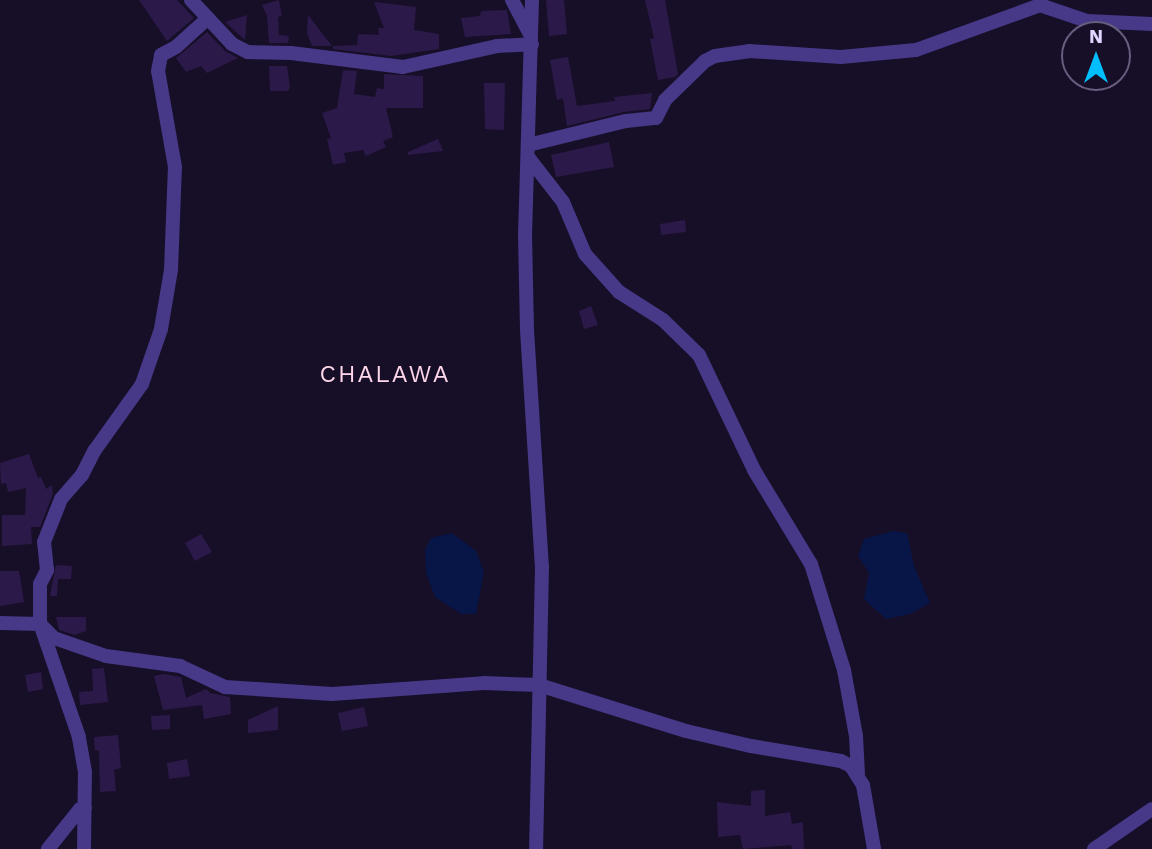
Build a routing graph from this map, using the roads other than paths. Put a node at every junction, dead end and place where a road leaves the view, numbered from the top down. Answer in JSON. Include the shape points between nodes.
{"nodes":[{"id":1,"x":191,"y":0,"type":"edge"},
{"id":2,"x":512,"y":0,"type":"edge"},
{"id":3,"x":532,"y":0,"type":"edge"},
{"id":4,"x":208,"y":18,"type":"junction"},
{"id":5,"x":1152,"y":24,"type":"edge"},
{"id":6,"x":532,"y":41,"type":"junction"},
{"id":7,"x":528,"y":151,"type":"junction"},
{"id":8,"x":0,"y":623,"type":"edge"},
{"id":9,"x":40,"y":624,"type":"junction"},
{"id":10,"x":540,"y":685,"type":"junction"},
{"id":11,"x":858,"y":774,"type":"junction"},
{"id":12,"x":85,"y":808,"type":"junction"},
{"id":13,"x":1152,"y":809,"type":"edge"},
{"id":14,"x":48,"y":849,"type":"edge"},
{"id":15,"x":85,"y":849,"type":"edge"},
{"id":16,"x":536,"y":849,"type":"edge"},
{"id":17,"x":874,"y":849,"type":"edge"},
{"id":18,"x":1094,"y":849,"type":"edge"}],
"edges":[{"from":1,"to":4,"type":"street"},
{"from":2,"to":6,"type":"street"},
{"from":3,"to":6,"type":"street"},
{"from":4,"to":6,"type":"street","via":[[232,44],[248,52],[403,67]]},
{"from":4,"to":9,"type":"street","via":[[162,55],[158,71],[175,167],[171,270],[161,329],[142,384],[55,512],[44,542],[47,569],[40,584]]},
{"from":5,"to":7,"type":"street","via":[[1087,20],[1040,5],[916,50],[841,57],[749,51],[715,56],[665,100],[656,118],[626,121]]},
{"from":6,"to":7,"type":"street"},
{"from":7,"to":10,"type":"street","via":[[527,330],[542,567]]},
{"from":7,"to":11,"type":"street","via":[[563,202],[586,254],[619,292],[663,320],[699,355],[754,470],[811,564],[844,670]]},
{"from":8,"to":9,"type":"street"},
{"from":9,"to":10,"type":"street","via":[[54,638],[106,656],[180,666],[225,687],[332,694],[484,683]]},
{"from":9,"to":12,"type":"street","via":[[79,737]]},
{"from":10,"to":11,"type":"street","via":[[687,731],[841,761]]},
{"from":10,"to":16,"type":"street"},
{"from":11,"to":17,"type":"street"},
{"from":12,"to":14,"type":"street"},
{"from":12,"to":15,"type":"street"},
{"from":13,"to":18,"type":"street"}]}
